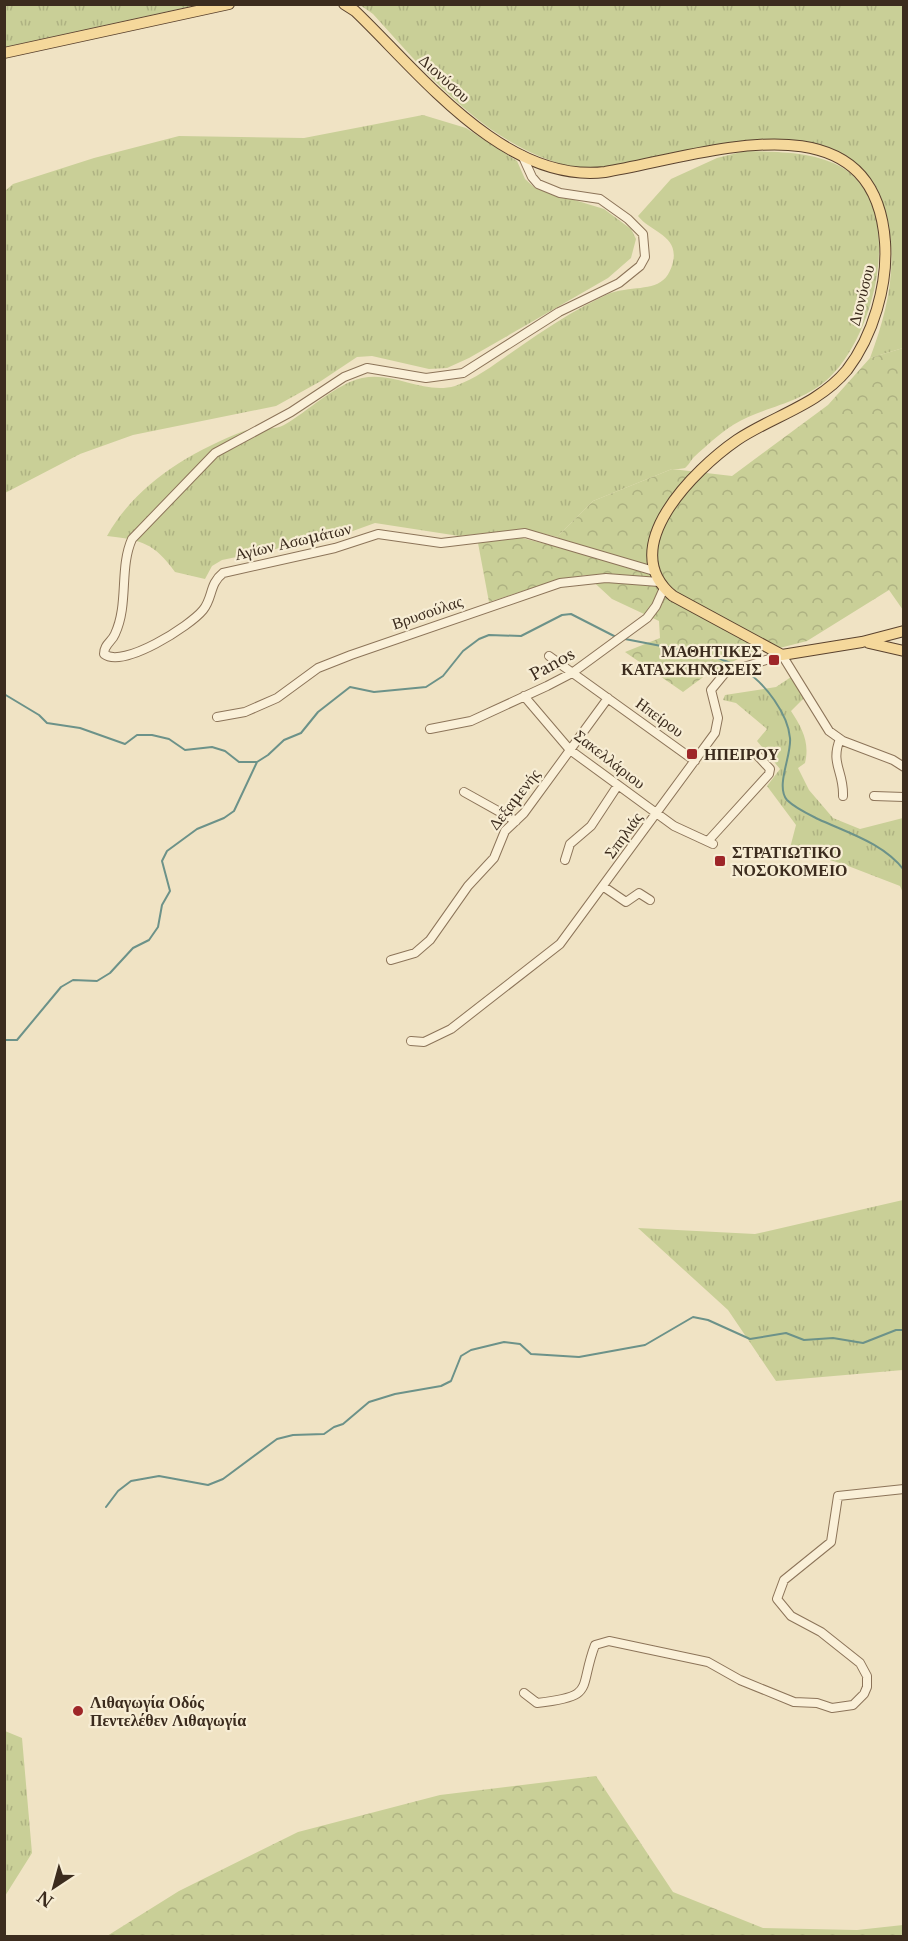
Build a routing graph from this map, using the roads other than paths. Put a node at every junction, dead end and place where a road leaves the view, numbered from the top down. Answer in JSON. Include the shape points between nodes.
{"nodes":[{"id":1,"x":229,"y":4,"type":"edge"},
{"id":2,"x":344,"y":4,"type":"edge"},
{"id":3,"x":4,"y":53,"type":"edge"},
{"id":4,"x":522,"y":155,"type":"junction"},
{"id":5,"x":654,"y":571,"type":"junction"},
{"id":6,"x":661,"y":585,"type":"junction"},
{"id":7,"x":899,"y":633,"type":"edge"},
{"id":8,"x":862,"y":642,"type":"junction"},
{"id":9,"x":902,"y":650,"type":"edge"},
{"id":10,"x":782,"y":654,"type":"junction"},
{"id":11,"x":549,"y":656,"type":"dead end"},
{"id":12,"x":572,"y":673,"type":"junction"},
{"id":13,"x":525,"y":696,"type":"junction"},
{"id":14,"x":608,"y":698,"type":"junction"},
{"id":15,"x":217,"y":717,"type":"dead end"},
{"id":16,"x":430,"y":729,"type":"dead end"},
{"id":17,"x":840,"y":739,"type":"junction"},
{"id":18,"x":570,"y":750,"type":"junction"},
{"id":19,"x":757,"y":755,"type":"dead end"},
{"id":20,"x":695,"y":761,"type":"junction"},
{"id":21,"x":903,"y":767,"type":"edge"},
{"id":22,"x":618,"y":785,"type":"junction"},
{"id":23,"x":464,"y":792,"type":"dead end"},
{"id":24,"x":843,"y":796,"type":"dead end"},
{"id":25,"x":874,"y":796,"type":"dead end"},
{"id":26,"x":903,"y":797,"type":"edge"},
{"id":27,"x":657,"y":813,"type":"junction"},
{"id":28,"x":516,"y":821,"type":"junction"},
{"id":29,"x":565,"y":860,"type":"dead end"},
{"id":30,"x":604,"y":887,"type":"junction"},
{"id":31,"x":650,"y":900,"type":"dead end"},
{"id":32,"x":391,"y":960,"type":"dead end"},
{"id":33,"x":411,"y":1041,"type":"dead end"},
{"id":34,"x":903,"y":1489,"type":"edge"},
{"id":35,"x":524,"y":1693,"type":"dead end"}],
"edges":[{"from":1,"to":3,"type":"main road"},
{"from":2,"to":4,"type":"main road","name":"Διονύσου","via":[[360,15],[435,92]]},
{"from":4,"to":5,"type":"main road","name":"Διονύσου","via":[[556,170],[591,174],[742,145],[813,148],[843,158],[860,172],[881,216],[884,276],[860,351],[826,390],[735,441],[692,480],[658,526],[652,548]]},
{"from":4,"to":5,"type":"street","name":"Αγίων Ασωμάτων","via":[[538,184],[560,193],[600,200],[637,227],[645,247],[640,266],[619,283],[559,312],[463,373],[426,378],[367,368],[344,377],[291,412],[215,453],[132,539],[115,635],[104,651],[108,657],[117,658],[142,651],[198,615],[206,606],[213,583],[223,573],[335,548],[378,534],[441,543],[525,533]]},
{"from":5,"to":6,"type":"main road","name":"Διονύσου"},
{"from":6,"to":10,"type":"main road","name":"Διονύσου","via":[[687,605]]},
{"from":6,"to":12,"type":"street","name":"Panos","via":[[656,606],[647,618]]},
{"from":6,"to":15,"type":"street","name":"Βρυσούλας","via":[[606,578],[560,584],[351,655],[318,668],[277,698],[245,712]]},
{"from":7,"to":8,"type":"main road"},
{"from":7,"to":9,"type":"main road","via":[[894,645]]},
{"from":8,"to":9,"type":"main road"},
{"from":8,"to":10,"type":"main road"},
{"from":10,"to":17,"type":"street","via":[[829,731]]},
{"from":10,"to":20,"type":"street","name":"Σπηλιάς","via":[[733,670],[713,685],[710,695],[717,710],[717,726]]},
{"from":11,"to":12,"type":"street","name":"Ηπείρου"},
{"from":12,"to":13,"type":"street","name":"Panos"},
{"from":12,"to":14,"type":"street","name":"Ηπείρου"},
{"from":13,"to":16,"type":"street","name":"Panos","via":[[471,722]]},
{"from":13,"to":18,"type":"street","name":"Σακελλάριου"},
{"from":14,"to":18,"type":"street","name":"Δεξαμενής"},
{"from":14,"to":20,"type":"street","name":"Ηπείρου"},
{"from":17,"to":21,"type":"street"},
{"from":17,"to":24,"type":"street","via":[[835,759],[842,776]]},
{"from":18,"to":22,"type":"street","name":"Σακελλάριου"},
{"from":18,"to":28,"type":"street","name":"Δεξαμενής"},
{"from":19,"to":27,"type":"street","name":"Σακελλάριου","via":[[770,769],[769,774],[711,842],[681,830]]},
{"from":20,"to":27,"type":"street","name":"Σπηλιάς"},
{"from":22,"to":27,"type":"street","name":"Σακελλάριου"},
{"from":22,"to":29,"type":"street","via":[[591,826],[570,844]]},
{"from":23,"to":28,"type":"street"},
{"from":25,"to":26,"type":"street"},
{"from":27,"to":30,"type":"street","name":"Σπηλιάς"},
{"from":28,"to":32,"type":"street","name":"Δεξαμενής","via":[[505,831],[488,866],[468,886],[430,940],[415,953]]},
{"from":30,"to":31,"type":"street","via":[[626,902],[639,893]]},
{"from":30,"to":33,"type":"street","name":"Σπηλιάς","via":[[560,944],[451,1029],[424,1042]]},
{"from":34,"to":35,"type":"street","via":[[838,1496],[831,1542],[784,1580],[778,1592],[782,1608],[821,1632],[864,1669],[867,1688],[853,1705],[832,1708],[794,1702],[708,1662],[609,1641],[595,1645],[588,1677],[574,1696],[537,1703]]}]}
